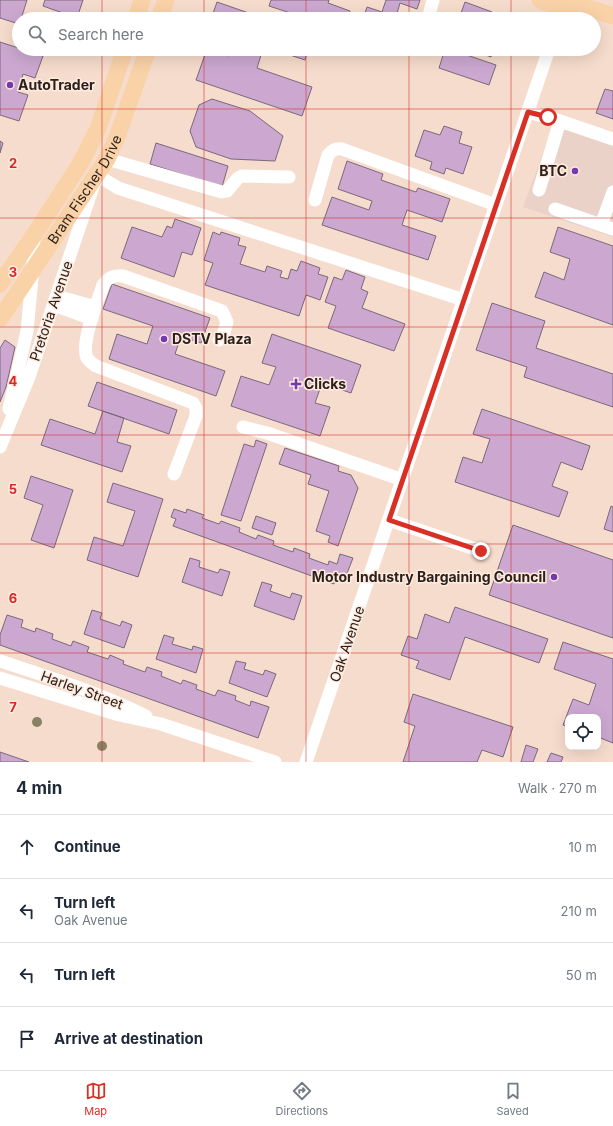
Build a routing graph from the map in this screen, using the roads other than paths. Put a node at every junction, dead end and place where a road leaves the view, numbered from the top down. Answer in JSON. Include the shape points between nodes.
{"nodes":[{"id":1,"x":142,"y":0,"type":"edge"},
{"id":2,"x":166,"y":0,"type":"edge"},
{"id":3,"x":433,"y":0,"type":"edge"},
{"id":4,"x":540,"y":0,"type":"edge"},
{"id":5,"x":582,"y":3,"type":"edge"},
{"id":6,"x":563,"y":9,"type":"edge"},
{"id":7,"x":138,"y":12,"type":"edge"},
{"id":8,"x":162,"y":12,"type":"edge"},
{"id":9,"x":430,"y":12,"type":"edge"},
{"id":10,"x":613,"y":16,"type":"edge"},
{"id":11,"x":123,"y":56,"type":"edge"},
{"id":12,"x":146,"y":56,"type":"edge"},
{"id":13,"x":547,"y":56,"type":"edge"},
{"id":14,"x":528,"y":112,"type":"junction"},
{"id":15,"x":560,"y":121,"type":"junction"},
{"id":16,"x":613,"y":139,"type":"edge"},
{"id":17,"x":107,"y":159,"type":"junction"},
{"id":18,"x":97,"y":175,"type":"junction"},
{"id":19,"x":289,"y":177,"type":"dead end"},
{"id":20,"x":539,"y":190,"type":"dead end"},
{"id":21,"x":613,"y":192,"type":"edge"},
{"id":22,"x":315,"y":200,"type":"dead end"},
{"id":23,"x":496,"y":204,"type":"junction"},
{"id":24,"x":555,"y":209,"type":"dead end"},
{"id":25,"x":607,"y":227,"type":"edge"},
{"id":26,"x":34,"y":235,"type":"junction"},
{"id":27,"x":33,"y":268,"type":"junction"},
{"id":28,"x":0,"y":284,"type":"edge"},
{"id":29,"x":54,"y":300,"type":"junction"},
{"id":30,"x":464,"y":300,"type":"junction"},
{"id":31,"x":94,"y":313,"type":"junction"},
{"id":32,"x":0,"y":319,"type":"edge"},
{"id":33,"x":219,"y":340,"type":"dead end"},
{"id":34,"x":244,"y":427,"type":"dead end"},
{"id":35,"x":0,"y":446,"type":"edge"},
{"id":36,"x":174,"y":474,"type":"dead end"},
{"id":37,"x":403,"y":480,"type":"junction"},
{"id":38,"x":389,"y":520,"type":"junction"},
{"id":39,"x":481,"y":551,"type":"dead end"},
{"id":40,"x":0,"y":661,"type":"edge"},
{"id":41,"x":0,"y":678,"type":"edge"},
{"id":42,"x":161,"y":724,"type":"junction"},
{"id":43,"x":275,"y":762,"type":"edge"},
{"id":44,"x":306,"y":762,"type":"edge"}],
"edges":[{"from":1,"to":7,"type":"main road"},
{"from":2,"to":8,"type":"main road"},
{"from":3,"to":9,"type":"street"},
{"from":4,"to":6,"type":"main road"},
{"from":5,"to":6,"type":"main road"},
{"from":5,"to":10,"type":"main road"},
{"from":11,"to":26,"type":"main road","name":"Bram Fischer Drive","via":[[98,129],[80,164]]},
{"from":12,"to":17,"type":"main road","name":"Bram Fischer Drive"},
{"from":13,"to":14,"type":"street","name":"Oak Avenue"},
{"from":14,"to":15,"type":"street"},
{"from":14,"to":23,"type":"street","name":"Oak Avenue"},
{"from":15,"to":16,"type":"street"},
{"from":15,"to":20,"type":"street"},
{"from":17,"to":18,"type":"main road","name":"Bram Fischer Drive"},
{"from":17,"to":19,"type":"street","via":[[222,192],[227,191],[242,176]]},
{"from":18,"to":27,"type":"main road","name":"Bram Fischer Drive"},
{"from":18,"to":29,"type":"street","name":"Pretoria Avenue"},
{"from":18,"to":30,"type":"street","via":[[118,188]]},
{"from":21,"to":25,"type":"street"},
{"from":22,"to":23,"type":"street","via":[[328,155],[337,148]]},
{"from":23,"to":30,"type":"street","name":"Oak Avenue"},
{"from":24,"to":25,"type":"street"},
{"from":26,"to":27,"type":"street","name":"Pretoria Avenue"},
{"from":26,"to":28,"type":"main road","name":"Bram Fischer Drive"},
{"from":27,"to":32,"type":"main road","name":"Bram Fischer Drive"},
{"from":27,"to":35,"type":"street","name":"Pretoria Avenue","via":[[27,331]]},
{"from":29,"to":31,"type":"street"},
{"from":29,"to":35,"type":"street","name":"Pretoria Avenue","via":[[29,377]]},
{"from":30,"to":37,"type":"street","name":"Oak Avenue"},
{"from":31,"to":33,"type":"street","via":[[106,280],[112,276],[123,276],[222,311],[227,322]]},
{"from":31,"to":36,"type":"street","via":[[85,340],[87,359],[96,366],[193,403],[196,408],[196,416]]},
{"from":34,"to":37,"type":"street"},
{"from":37,"to":38,"type":"street","name":"Oak Avenue"},
{"from":38,"to":39,"type":"street"},
{"from":38,"to":44,"type":"street","name":"Oak Avenue"},
{"from":40,"to":42,"type":"street","name":"Harley Street","via":[[122,704]]},
{"from":41,"to":42,"type":"street","name":"Harley Street","via":[[119,715]]},
{"from":42,"to":43,"type":"street","name":"Harley Street"}]}
